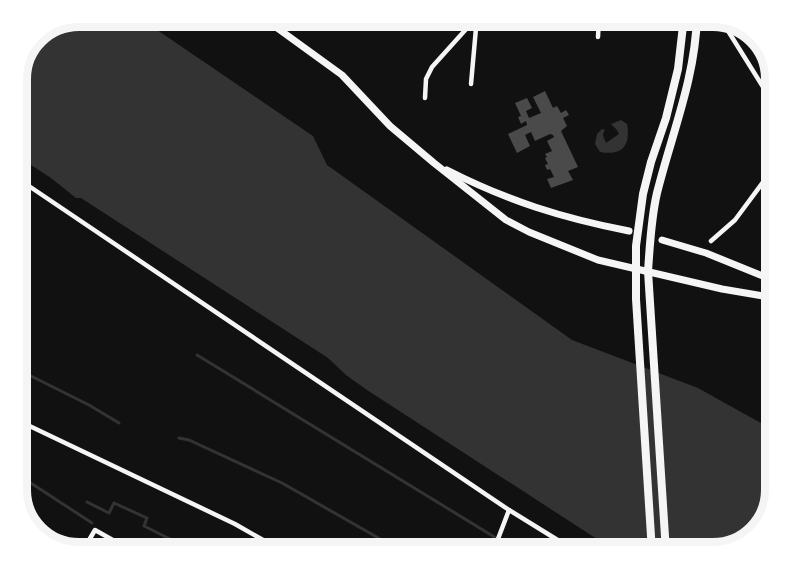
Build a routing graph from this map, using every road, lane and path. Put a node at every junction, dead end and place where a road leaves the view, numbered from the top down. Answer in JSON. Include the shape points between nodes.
{"nodes":[{"id":1,"x":277,"y":27,"type":"edge"},
{"id":2,"x":467,"y":27,"type":"edge"},
{"id":3,"x":476,"y":27,"type":"edge"},
{"id":4,"x":598,"y":27,"type":"edge"},
{"id":5,"x":683,"y":27,"type":"edge"},
{"id":6,"x":697,"y":27,"type":"edge"},
{"id":7,"x":727,"y":29,"type":"edge"},
{"id":8,"x":598,"y":37,"type":"dead end"},
{"id":9,"x":471,"y":84,"type":"dead end"},
{"id":10,"x":765,"y":89,"type":"edge"},
{"id":11,"x":425,"y":98,"type":"dead end"},
{"id":12,"x":434,"y":163,"type":"junction"},
{"id":13,"x":765,"y":180,"type":"edge"},
{"id":14,"x":27,"y":185,"type":"edge"},
{"id":15,"x":629,"y":231,"type":"dead end"},
{"id":16,"x":662,"y":240,"type":"dead end"},
{"id":17,"x":711,"y":241,"type":"dead end"},
{"id":18,"x":636,"y":268,"type":"junction"},
{"id":19,"x":648,"y":271,"type":"junction"},
{"id":20,"x":765,"y":277,"type":"edge"},
{"id":21,"x":765,"y":296,"type":"edge"},
{"id":22,"x":27,"y":425,"type":"edge"},
{"id":23,"x":509,"y":510,"type":"junction"},
{"id":24,"x":88,"y":542,"type":"edge"},
{"id":25,"x":116,"y":542,"type":"edge"},
{"id":26,"x":266,"y":542,"type":"edge"},
{"id":27,"x":498,"y":542,"type":"edge"},
{"id":28,"x":561,"y":542,"type":"edge"},
{"id":29,"x":651,"y":542,"type":"edge"},
{"id":30,"x":665,"y":542,"type":"edge"}],
"edges":[{"from":1,"to":12,"type":"main road","via":[[342,75],[390,126]]},
{"from":2,"to":11,"type":"street","via":[[432,67],[426,79]]},
{"from":3,"to":9,"type":"street"},
{"from":4,"to":8,"type":"street"},
{"from":5,"to":18,"type":"main road","via":[[674,91],[656,142],[644,194]]},
{"from":6,"to":19,"type":"main road","via":[[687,93],[657,195]]},
{"from":7,"to":10,"type":"street"},
{"from":12,"to":15,"type":"main road","via":[[515,201],[586,223]]},
{"from":12,"to":18,"type":"main road","via":[[506,220],[529,232],[598,260]]},
{"from":13,"to":17,"type":"street","via":[[735,220]]},
{"from":14,"to":23,"type":"street"},
{"from":16,"to":20,"type":"main road"},
{"from":18,"to":19,"type":"main road"},
{"from":18,"to":29,"type":"main road"},
{"from":19,"to":21,"type":"main road"},
{"from":19,"to":30,"type":"main road"},
{"from":22,"to":26,"type":"street"},
{"from":23,"to":27,"type":"street"},
{"from":23,"to":28,"type":"street"},
{"from":24,"to":25,"type":"street","via":[[95,530]]}]}
